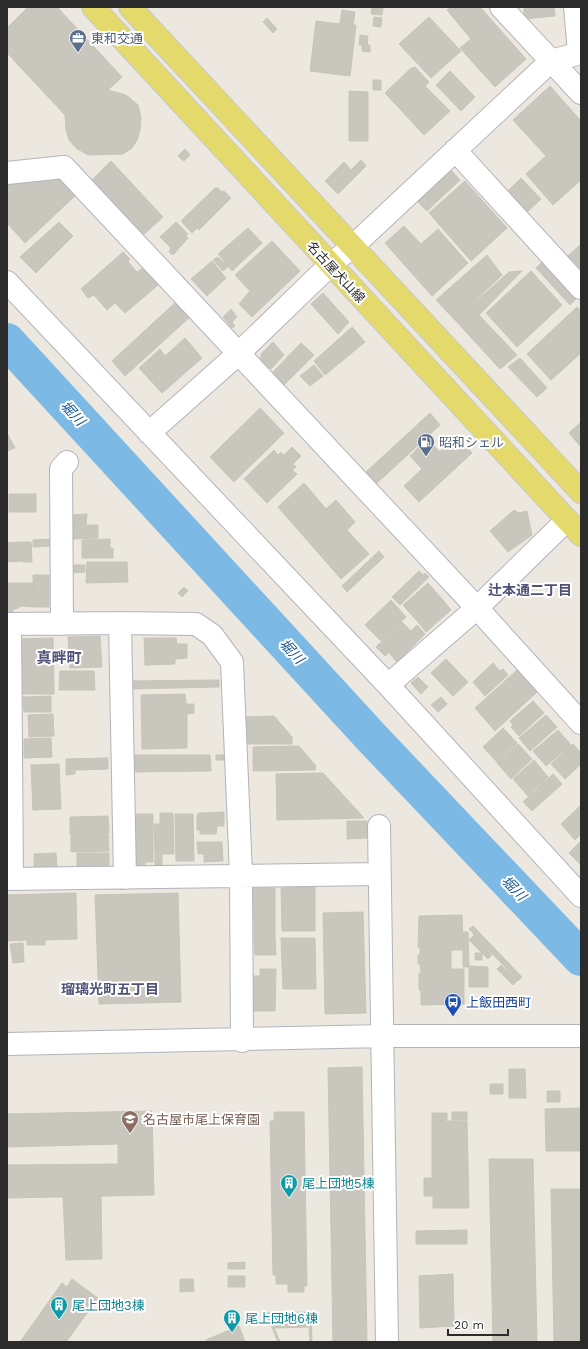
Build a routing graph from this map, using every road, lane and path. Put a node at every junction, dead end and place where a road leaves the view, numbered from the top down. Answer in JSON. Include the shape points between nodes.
{"nodes":[{"id":1,"x":93,"y":7,"type":"edge"},
{"id":2,"x":130,"y":7,"type":"edge"},
{"id":3,"x":501,"y":7,"type":"edge"},
{"id":4,"x":575,"y":7,"type":"edge"},
{"id":5,"x":580,"y":53,"type":"edge"},
{"id":6,"x":550,"y":60,"type":"junction"},
{"id":7,"x":581,"y":93,"type":"edge"},
{"id":8,"x":454,"y":150,"type":"junction"},
{"id":9,"x":7,"y":173,"type":"edge"},
{"id":10,"x":352,"y":247,"type":"junction"},
{"id":11,"x":330,"y":265,"type":"junction"},
{"id":12,"x":7,"y":282,"type":"edge"},
{"id":13,"x":581,"y":288,"type":"edge"},
{"id":14,"x":238,"y":354,"type":"junction"},
{"id":15,"x":149,"y":433,"type":"junction"},
{"id":16,"x":67,"y":462,"type":"dead end"},
{"id":17,"x":581,"y":492,"type":"edge"},
{"id":18,"x":574,"y":527,"type":"edge"},
{"id":19,"x":477,"y":608,"type":"junction"},
{"id":20,"x":120,"y":623,"type":"junction"},
{"id":21,"x":9,"y":624,"type":"edge"},
{"id":22,"x":62,"y":624,"type":"junction"},
{"id":23,"x":388,"y":685,"type":"junction"},
{"id":24,"x":581,"y":723,"type":"edge"},
{"id":25,"x":379,"y":826,"type":"dead end"},
{"id":26,"x":379,"y":874,"type":"junction"},
{"id":27,"x":241,"y":875,"type":"junction"},
{"id":28,"x":125,"y":878,"type":"junction"},
{"id":29,"x":10,"y":879,"type":"edge"},
{"id":30,"x":581,"y":896,"type":"edge"},
{"id":31,"x":383,"y":1036,"type":"junction"},
{"id":32,"x":581,"y":1036,"type":"edge"},
{"id":33,"x":242,"y":1040,"type":"junction"},
{"id":34,"x":7,"y":1044,"type":"edge"},
{"id":35,"x":387,"y":1342,"type":"edge"}],
"edges":[{"from":1,"to":11,"type":"main road","name":"名古屋犬山線"},
{"from":2,"to":10,"type":"main road"},
{"from":3,"to":6,"type":"street"},
{"from":4,"to":5,"type":"street"},
{"from":5,"to":6,"type":"street"},
{"from":6,"to":7,"type":"street"},
{"from":6,"to":8,"type":"street"},
{"from":8,"to":10,"type":"street"},
{"from":8,"to":13,"type":"street"},
{"from":9,"to":14,"type":"street","via":[[64,167]]},
{"from":10,"to":11,"type":"street"},
{"from":10,"to":17,"type":"main road"},
{"from":11,"to":14,"type":"street"},
{"from":11,"to":18,"type":"main road","name":"名古屋犬山線"},
{"from":12,"to":15,"type":"street"},
{"from":14,"to":15,"type":"street"},
{"from":14,"to":19,"type":"street"},
{"from":15,"to":23,"type":"street"},
{"from":16,"to":22,"type":"street","via":[[61,469]]},
{"from":18,"to":19,"type":"street"},
{"from":19,"to":23,"type":"street"},
{"from":19,"to":24,"type":"street"},
{"from":20,"to":22,"type":"street"},
{"from":20,"to":27,"type":"street","via":[[196,624],[212,635],[232,662]]},
{"from":20,"to":28,"type":"street"},
{"from":21,"to":22,"type":"street"},
{"from":21,"to":29,"type":"street"},
{"from":23,"to":30,"type":"street"},
{"from":25,"to":26,"type":"street"},
{"from":26,"to":27,"type":"street"},
{"from":26,"to":31,"type":"street"},
{"from":27,"to":28,"type":"street"},
{"from":27,"to":33,"type":"street"},
{"from":28,"to":29,"type":"street"},
{"from":31,"to":32,"type":"street"},
{"from":31,"to":33,"type":"street"},
{"from":31,"to":35,"type":"street"},
{"from":33,"to":34,"type":"street"}]}
